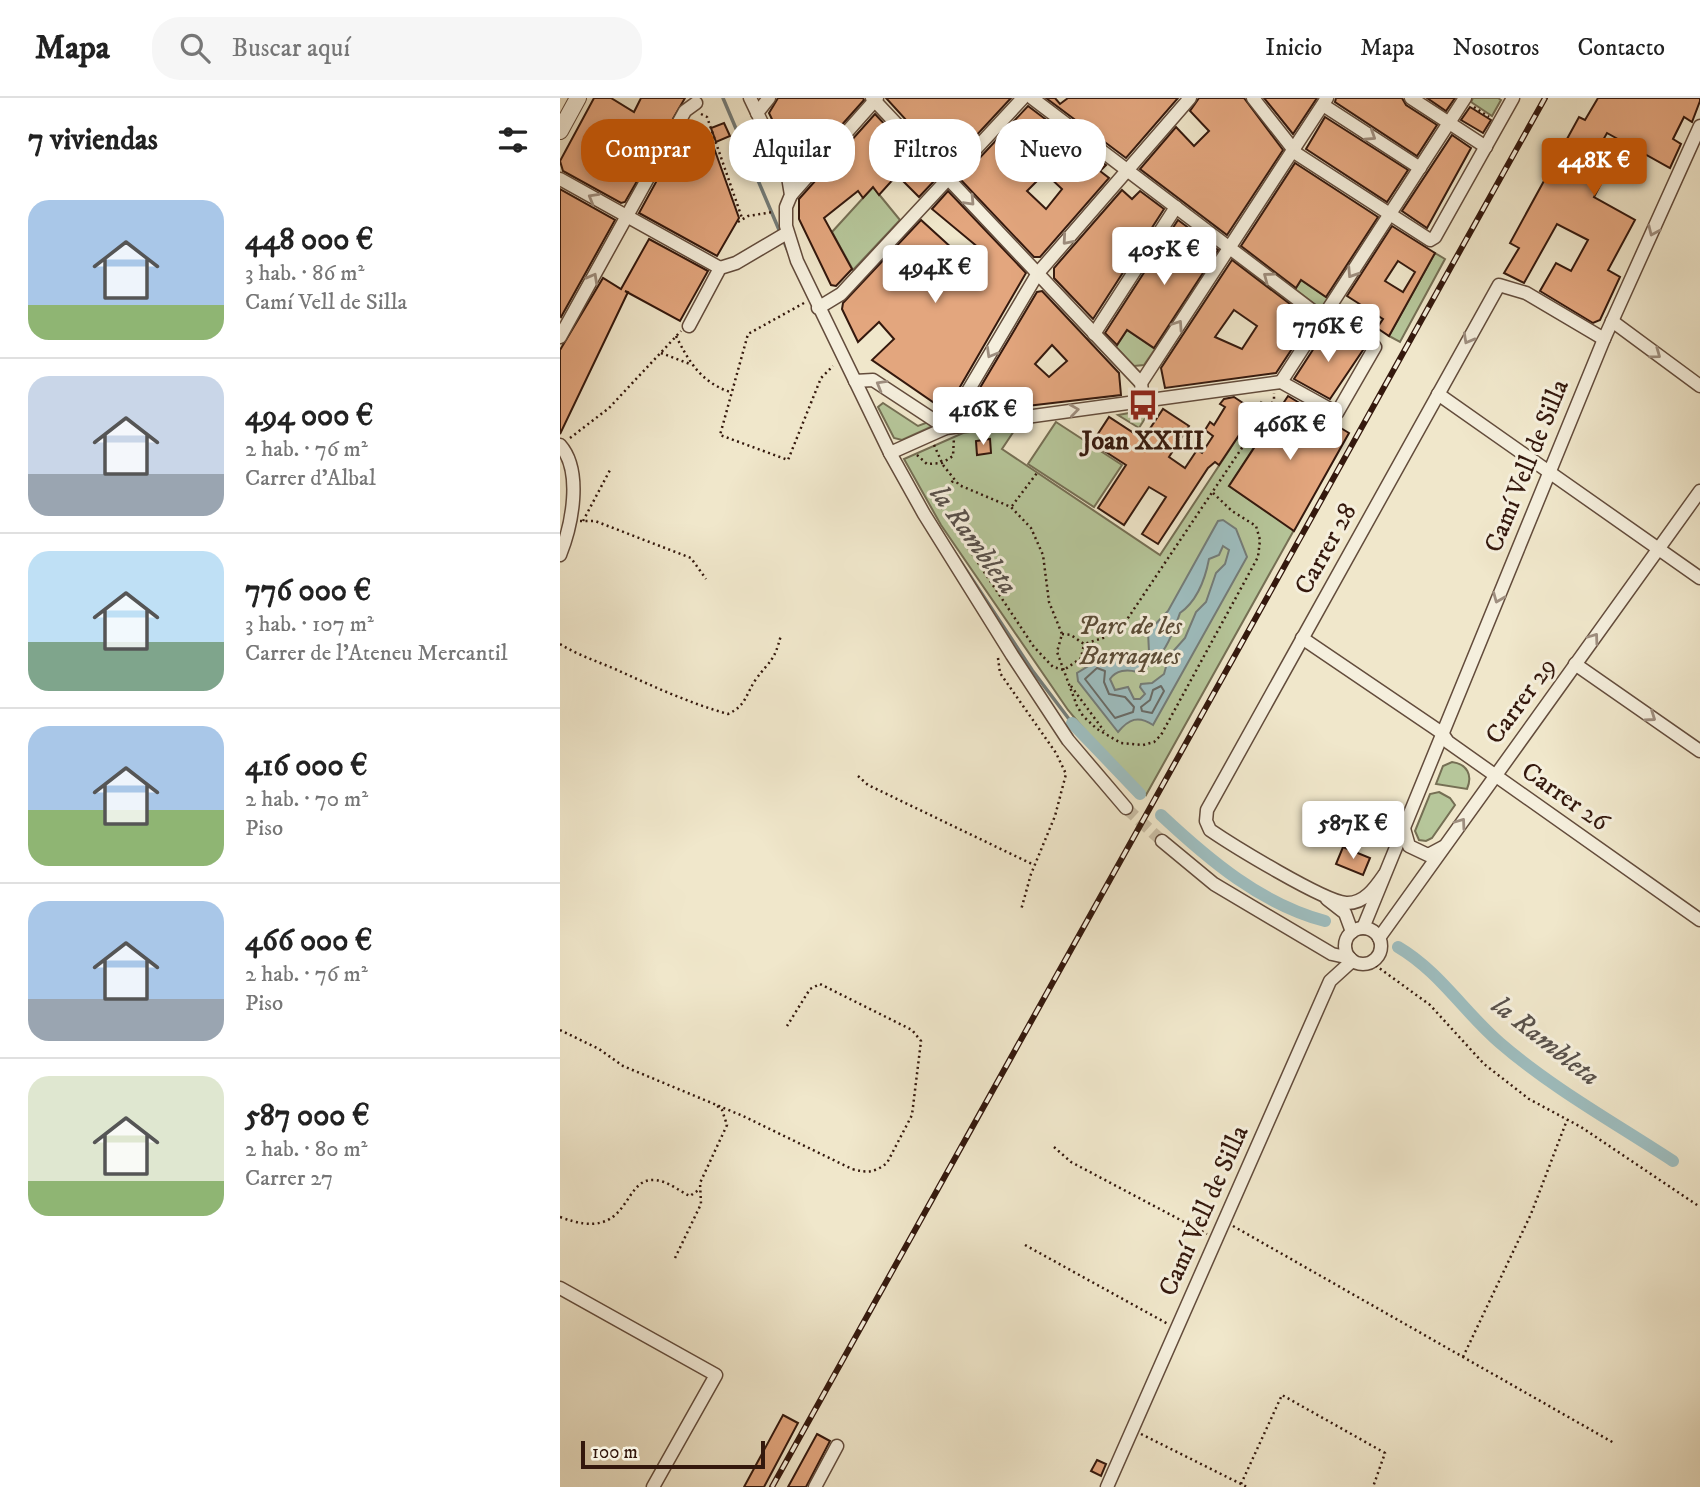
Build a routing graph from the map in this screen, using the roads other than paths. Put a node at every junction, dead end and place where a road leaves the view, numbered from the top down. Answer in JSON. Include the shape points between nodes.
{"nodes":[{"id":1,"x":578,"y":98,"type":"edge"},
{"id":2,"x":750,"y":98,"type":"edge"},
{"id":3,"x":769,"y":98,"type":"edge"},
{"id":4,"x":1023,"y":98,"type":"edge"},
{"id":5,"x":1032,"y":98,"type":"edge"},
{"id":6,"x":1190,"y":98,"type":"edge"},
{"id":7,"x":1253,"y":98,"type":"edge"},
{"id":8,"x":1411,"y":98,"type":"edge"},
{"id":9,"x":1513,"y":98,"type":"edge"},
{"id":10,"x":874,"y":99,"type":"edge"},
{"id":11,"x":1325,"y":101,"type":"edge"},
{"id":12,"x":1467,"y":101,"type":"edge"},
{"id":13,"x":698,"y":108,"type":"road end"},
{"id":14,"x":757,"y":113,"type":"junction"},
{"id":15,"x":893,"y":119,"type":"edge"},
{"id":16,"x":1449,"y":123,"type":"junction"},
{"id":17,"x":1700,"y":127,"type":"edge"},
{"id":18,"x":560,"y":131,"type":"edge"},
{"id":19,"x":981,"y":144,"type":"edge"},
{"id":20,"x":1486,"y":147,"type":"junction"},
{"id":21,"x":1696,"y":149,"type":"edge"},
{"id":22,"x":1293,"y":150,"type":"junction"},
{"id":23,"x":1420,"y":168,"type":"junction"},
{"id":24,"x":1128,"y":170,"type":"junction"},
{"id":25,"x":560,"y":179,"type":"edge"},
{"id":26,"x":946,"y":182,"type":"edge"},
{"id":27,"x":952,"y":182,"type":"edge"},
{"id":28,"x":791,"y":195,"type":"junction"},
{"id":29,"x":1176,"y":207,"type":"junction"},
{"id":30,"x":1389,"y":216,"type":"junction"},
{"id":31,"x":627,"y":217,"type":"junction"},
{"id":32,"x":787,"y":233,"type":"junction"},
{"id":33,"x":770,"y":243,"type":"junction"},
{"id":34,"x":1230,"y":248,"type":"junction"},
{"id":35,"x":793,"y":253,"type":"junction"},
{"id":36,"x":720,"y":268,"type":"junction"},
{"id":37,"x":1038,"y":273,"type":"junction"},
{"id":38,"x":816,"y":303,"type":"junction"},
{"id":39,"x":1324,"y":315,"type":"junction"},
{"id":40,"x":1612,"y":321,"type":"junction"},
{"id":41,"x":681,"y":331,"type":"road end"},
{"id":42,"x":1094,"y":334,"type":"junction"},
{"id":43,"x":560,"y":337,"type":"edge"},
{"id":44,"x":1604,"y":339,"type":"junction"},
{"id":45,"x":855,"y":381,"type":"junction"},
{"id":46,"x":1141,"y":383,"type":"junction"},
{"id":47,"x":1700,"y":386,"type":"edge"},
{"id":48,"x":1277,"y":387,"type":"junction"},
{"id":49,"x":1438,"y":394,"type":"junction"},
{"id":50,"x":1143,"y":400,"type":"junction"},
{"id":51,"x":950,"y":431,"type":"junction"},
{"id":52,"x":561,"y":445,"type":"edge"},
{"id":53,"x":890,"y":453,"type":"junction"},
{"id":54,"x":1549,"y":472,"type":"junction"},
{"id":55,"x":1700,"y":491,"type":"edge"},
{"id":56,"x":1658,"y":549,"type":"junction"},
{"id":57,"x":560,"y":555,"type":"edge"},
{"id":58,"x":1700,"y":579,"type":"edge"},
{"id":59,"x":1302,"y":638,"type":"junction"},
{"id":60,"x":1575,"y":664,"type":"junction"},
{"id":61,"x":1442,"y":733,"type":"junction"},
{"id":62,"x":1700,"y":751,"type":"edge"},
{"id":63,"x":1495,"y":775,"type":"junction"},
{"id":64,"x":1126,"y":808,"type":"tunnel mouth"},
{"id":65,"x":1403,"y":825,"type":"junction"},
{"id":66,"x":1162,"y":841,"type":"tunnel mouth"},
{"id":67,"x":1445,"y":846,"type":"junction"},
{"id":68,"x":1384,"y":875,"type":"junction"},
{"id":69,"x":1322,"y":895,"type":"junction"},
{"id":70,"x":1700,"y":920,"type":"edge"},
{"id":71,"x":1354,"y":932,"type":"junction"},
{"id":72,"x":1379,"y":938,"type":"junction"},
{"id":73,"x":1313,"y":943,"type":"junction"},
{"id":74,"x":1351,"y":959,"type":"junction"},
{"id":75,"x":560,"y":1287,"type":"edge"},
{"id":76,"x":837,"y":1446,"type":"dead end"},
{"id":77,"x":653,"y":1487,"type":"edge"},
{"id":78,"x":815,"y":1487,"type":"edge"},
{"id":79,"x":1107,"y":1487,"type":"edge"}],
"edges":[{"from":1,"to":18,"type":"street"},
{"from":2,"to":14,"type":"street"},
{"from":3,"to":14,"type":"street"},
{"from":4,"to":19,"type":"street"},
{"from":5,"to":24,"type":"street"},
{"from":6,"to":24,"type":"street"},
{"from":7,"to":22,"type":"street"},
{"from":8,"to":16,"type":"street"},
{"from":9,"to":20,"type":"street"},
{"from":10,"to":15,"type":"street"},
{"from":10,"to":28,"type":"street"},
{"from":11,"to":22,"type":"street"},
{"from":11,"to":23,"type":"street","one_way":true},
{"from":12,"to":16,"type":"street"},
{"from":13,"to":31,"type":"street","via":[[685,111]]},
{"from":14,"to":28,"type":"street","via":[[788,177]]},
{"from":16,"to":20,"type":"street"},
{"from":16,"to":23,"type":"street"},
{"from":17,"to":21,"type":"street","name":"Camí Vell de Silla"},
{"from":20,"to":30,"type":"street","via":[[1435,237],[1426,239]]},
{"from":21,"to":40,"type":"street","name":"Camí Vell de Silla","one_way":true},
{"from":22,"to":30,"type":"street"},
{"from":22,"to":34,"type":"street"},
{"from":23,"to":30,"type":"street"},
{"from":24,"to":29,"type":"street"},
{"from":24,"to":37,"type":"street","one_way":true},
{"from":31,"to":25,"type":"street","one_way":true},
{"from":26,"to":38,"type":"street","via":[[841,294]]},
{"from":27,"to":37,"type":"street","one_way":true},
{"from":28,"to":32,"type":"street","via":[[786,207]]},
{"from":29,"to":34,"type":"street"},
{"from":29,"to":42,"type":"street"},
{"from":30,"to":39,"type":"street","one_way":true},
{"from":31,"to":36,"type":"street"},
{"from":43,"to":31,"type":"street","one_way":true},
{"from":32,"to":33,"type":"street"},
{"from":32,"to":35,"type":"street"},
{"from":33,"to":35,"type":"street"},
{"from":33,"to":36,"type":"street"},
{"from":39,"to":34,"type":"street","one_way":true},
{"from":46,"to":34,"type":"street","one_way":true},
{"from":35,"to":38,"type":"street"},
{"from":36,"to":41,"type":"street"},
{"from":37,"to":42,"type":"street"},
{"from":37,"to":51,"type":"street","one_way":true},
{"from":38,"to":45,"type":"street"},
{"from":39,"to":48,"type":"street"},
{"from":39,"to":48,"type":"street","via":[[1375,347],[1337,413]]},
{"from":40,"to":44,"type":"street","name":"Camí Vell de Silla"},
{"from":40,"to":47,"type":"street","one_way":true},
{"from":42,"to":46,"type":"street"},
{"from":44,"to":49,"type":"street","name":"Carrer 28","one_way":true,"via":[[1526,293],[1499,285]]},
{"from":44,"to":54,"type":"street","name":"Camí Vell de Silla"},
{"from":51,"to":45,"type":"street","one_way":true,"via":[[873,380]]},
{"from":45,"to":53,"type":"street"},
{"from":46,"to":50,"type":"street"},
{"from":48,"to":50,"type":"street"},
{"from":49,"to":54,"type":"street"},
{"from":49,"to":59,"type":"street","name":"Carrer 28"},
{"from":51,"to":50,"type":"street","one_way":true},
{"from":51,"to":53,"type":"street"},
{"from":52,"to":57,"type":"street","via":[[572,472],[577,520]]},
{"from":53,"to":64,"type":"street","via":[[1068,740]]},
{"from":54,"to":56,"type":"street"},
{"from":54,"to":61,"type":"street","name":"Camí Vell de Silla","one_way":true},
{"from":55,"to":56,"type":"street","name":"Carrer 29"},
{"from":56,"to":58,"type":"street"},
{"from":60,"to":56,"type":"street","name":"Carrer 29","one_way":true},
{"from":59,"to":61,"type":"street","name":"Carrer 26"},
{"from":59,"to":69,"type":"street","name":"Carrer 28","via":[[1212,798],[1206,821],[1210,830]]},
{"from":60,"to":62,"type":"street","one_way":true},
{"from":60,"to":63,"type":"street","name":"Carrer 29"},
{"from":61,"to":63,"type":"street","name":"Carrer 26"},
{"from":61,"to":65,"type":"street","name":"Camí Vell de Silla"},
{"from":67,"to":63,"type":"street","name":"Carrer 29","one_way":true},
{"from":63,"to":70,"type":"street","name":"Carrer 26"},
{"from":65,"to":67,"type":"street","via":[[1409,846],[1428,855]]},
{"from":65,"to":68,"type":"street","name":"Camí Vell de Silla"},
{"from":66,"to":73,"type":"street","via":[[1214,884]]},
{"from":67,"to":72,"type":"street","name":"Carrer 29"},
{"from":68,"to":69,"type":"street","via":[[1373,892],[1354,901]]},
{"from":68,"to":71,"type":"street","name":"Camí Vell de Silla","via":[[1378,898]]},
{"from":69,"to":71,"type":"street","via":[[1345,913]]},
{"from":71,"to":72,"type":"street","via":[[1372,931]]},
{"from":71,"to":73,"type":"street","via":[[1330,944]]},
{"from":71,"to":74,"type":"street","via":[[1345,947]]},
{"from":72,"to":74,"type":"street","via":[[1381,949],[1371,962]]},
{"from":73,"to":74,"type":"street"},
{"from":74,"to":79,"type":"street","name":"Camí Vell de Silla","via":[[1330,981]]},
{"from":75,"to":77,"type":"street","via":[[716,1375]]},
{"from":76,"to":78,"type":"street"}]}
